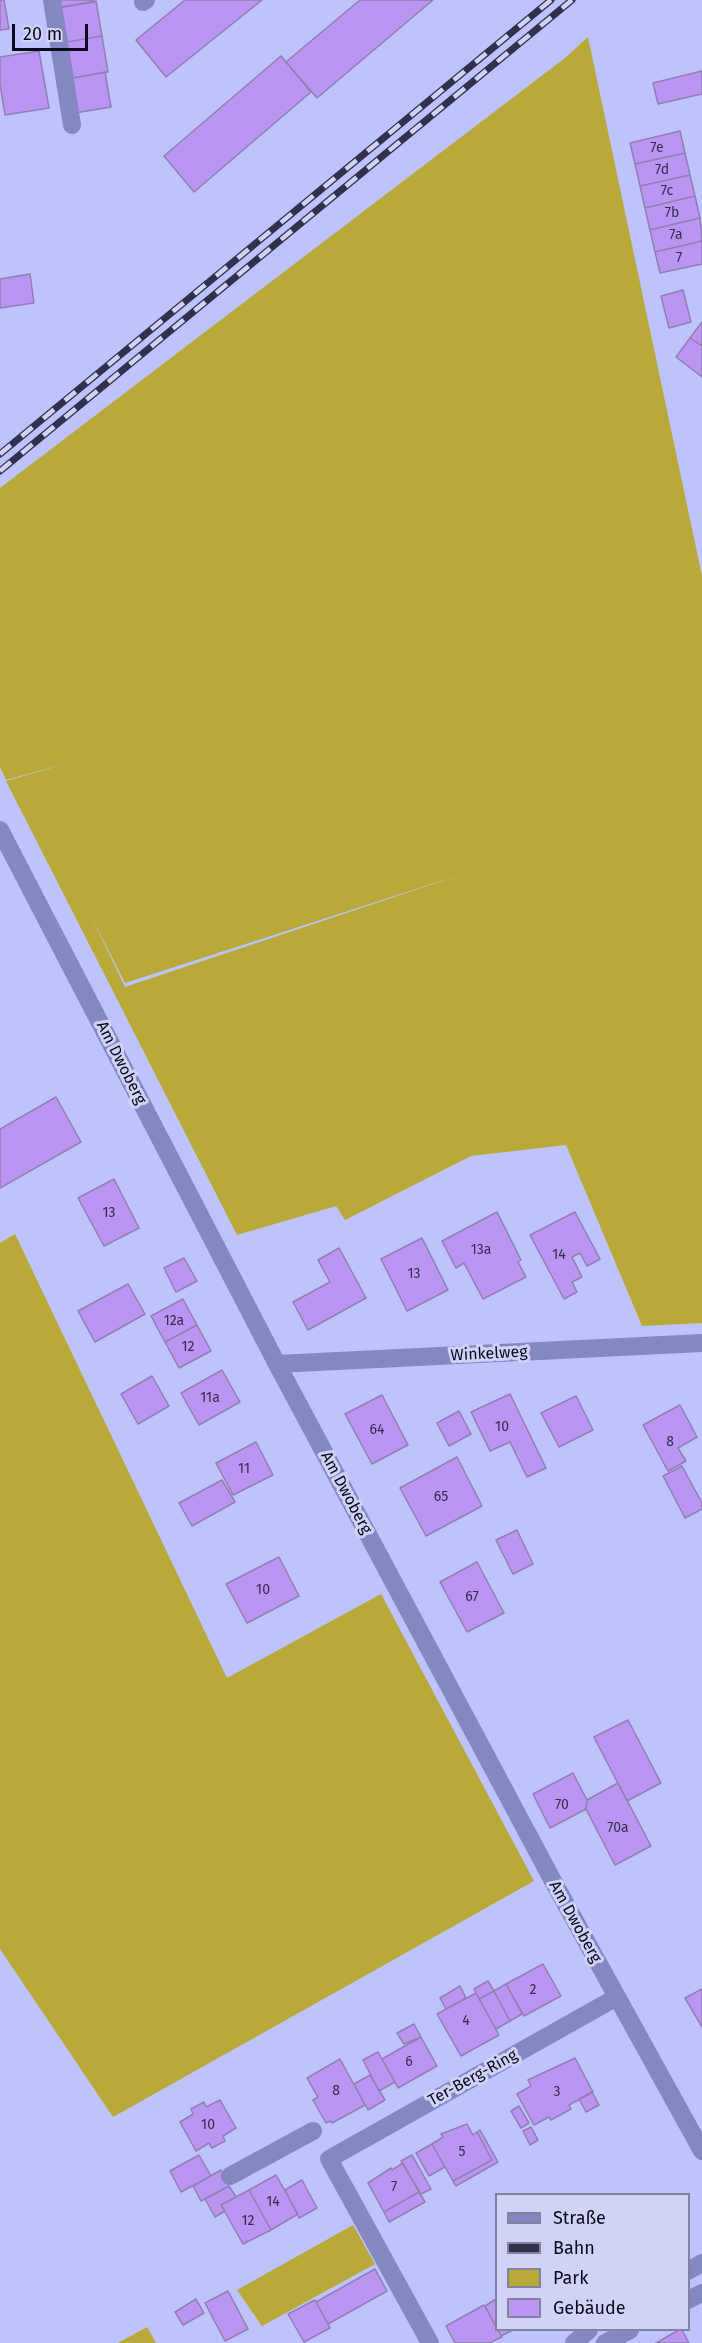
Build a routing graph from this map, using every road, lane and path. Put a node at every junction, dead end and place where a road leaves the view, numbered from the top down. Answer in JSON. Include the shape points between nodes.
{"nodes":[{"id":1,"x":52,"y":0,"type":"edge"},
{"id":2,"x":72,"y":125,"type":"dead end"},
{"id":3,"x":0,"y":830,"type":"edge"},
{"id":4,"x":702,"y":1343,"type":"edge"},
{"id":5,"x":277,"y":1364,"type":"junction"},
{"id":6,"x":617,"y":1997,"type":"junction"},
{"id":7,"x":702,"y":2151,"type":"edge"},
{"id":8,"x":329,"y":2158,"type":"junction"},
{"id":9,"x":230,"y":2176,"type":"dead end"},
{"id":10,"x":588,"y":2331,"type":"edge"},
{"id":11,"x":628,"y":2331,"type":"edge"},
{"id":12,"x":430,"y":2343,"type":"edge"},
{"id":13,"x":574,"y":2343,"type":"edge"},
{"id":14,"x":604,"y":2343,"type":"edge"}],
"edges":[{"from":1,"to":2,"type":"street"},
{"from":3,"to":5,"type":"street","name":"Am Dwoberg"},
{"from":4,"to":5,"type":"street","name":"Winkelweg"},
{"from":5,"to":6,"type":"street","name":"Am Dwoberg"},
{"from":6,"to":7,"type":"street","name":"Am Dwoberg"},
{"from":6,"to":8,"type":"street","name":"Ter-Berg-Ring"},
{"from":8,"to":9,"type":"street","via":[[310,2127]]},
{"from":8,"to":12,"type":"street"},
{"from":10,"to":13,"type":"street"},
{"from":11,"to":14,"type":"street"}]}
